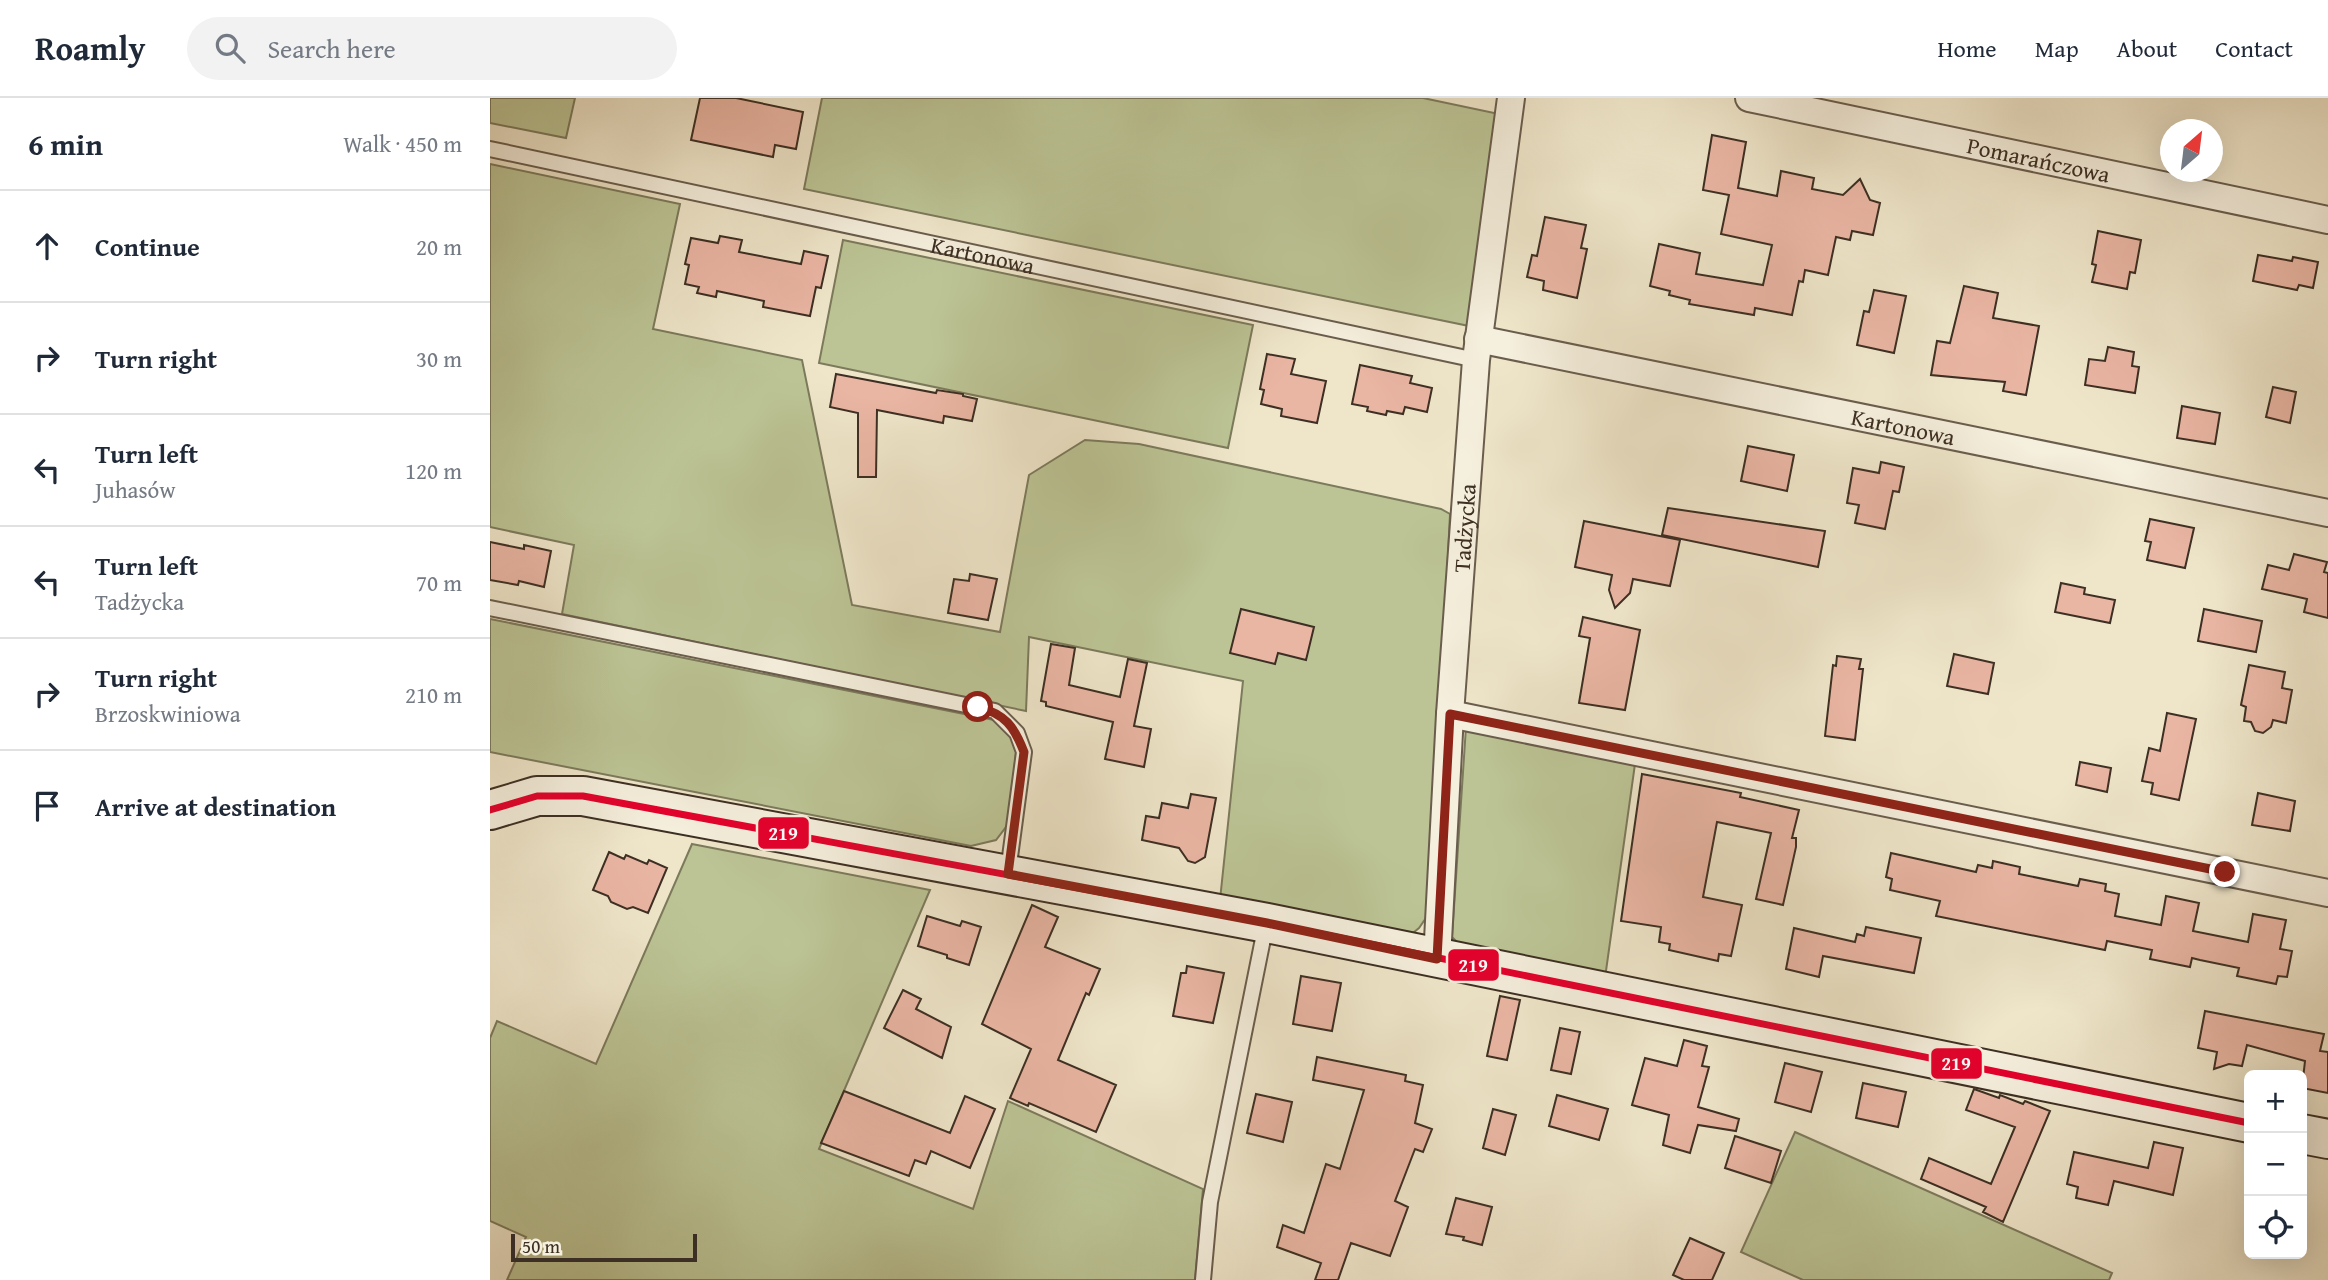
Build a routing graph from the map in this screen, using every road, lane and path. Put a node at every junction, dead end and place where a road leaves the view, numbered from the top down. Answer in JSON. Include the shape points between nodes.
{"nodes":[{"id":1,"x":1511,"y":98,"type":"edge"},
{"id":2,"x":1749,"y":98,"type":"edge"},
{"id":3,"x":490,"y":149,"type":"edge"},
{"id":4,"x":2328,"y":220,"type":"edge"},
{"id":5,"x":1477,"y":349,"type":"junction"},
{"id":6,"x":2328,"y":513,"type":"edge"},
{"id":7,"x":490,"y":608,"type":"edge"},
{"id":8,"x":1450,"y":714,"type":"junction"},
{"id":9,"x":490,"y":810,"type":"edge"},
{"id":10,"x":1008,"y":874,"type":"junction"},
{"id":11,"x":2328,"y":893,"type":"edge"},
{"id":12,"x":1267,"y":923,"type":"junction"},
{"id":13,"x":1437,"y":959,"type":"junction"},
{"id":14,"x":2244,"y":1122,"type":"edge"},
{"id":15,"x":2307,"y":1135,"type":"edge"},
{"id":16,"x":2328,"y":1139,"type":"edge"},
{"id":17,"x":1203,"y":1280,"type":"edge"}],
"edges":[{"from":1,"to":5,"type":"street","name":"Tadżycka"},
{"from":2,"to":4,"type":"street","name":"Pomarańczowa"},
{"from":3,"to":5,"type":"lane","name":"Kartonowa"},
{"from":5,"to":6,"type":"street","name":"Kartonowa"},
{"from":5,"to":8,"type":"street","name":"Tadżycka"},
{"from":7,"to":10,"type":"lane","via":[[995,711],[1017,733],[1024,752]]},
{"from":8,"to":11,"type":"street"},
{"from":8,"to":13,"type":"street","name":"Tadżycka"},
{"from":9,"to":10,"type":"street","via":[[537,796],[583,796]]},
{"from":10,"to":12,"type":"street"},
{"from":12,"to":13,"type":"street"},
{"from":12,"to":17,"type":"lane","via":[[1210,1202]]},
{"from":13,"to":14,"type":"street"},
{"from":15,"to":16,"type":"street"}]}
